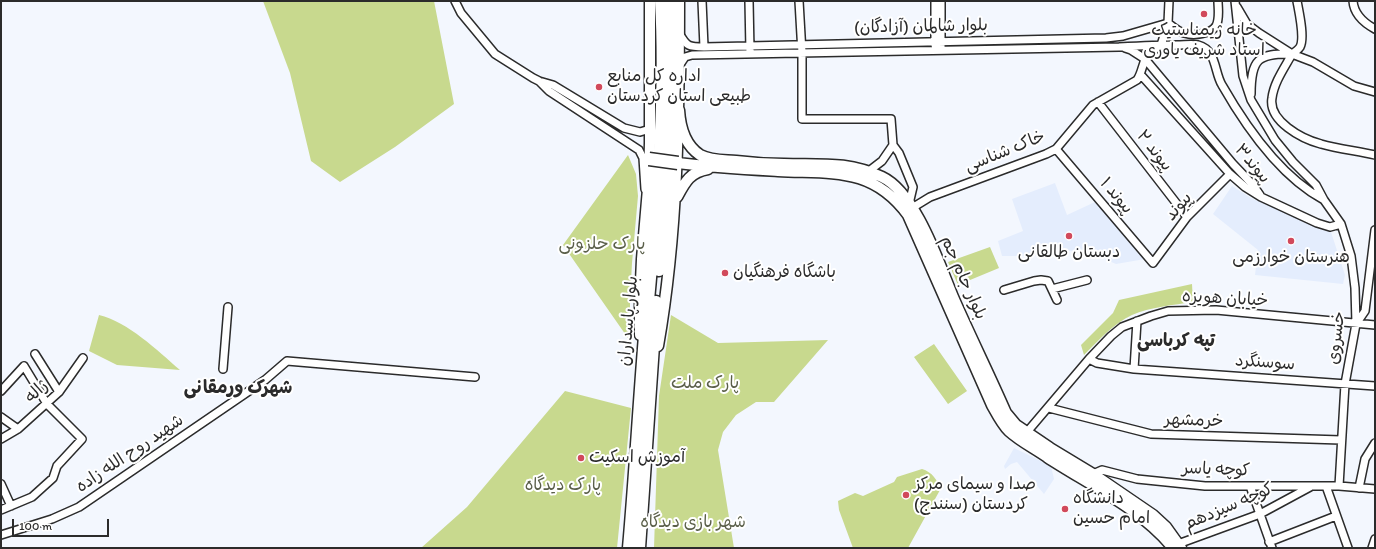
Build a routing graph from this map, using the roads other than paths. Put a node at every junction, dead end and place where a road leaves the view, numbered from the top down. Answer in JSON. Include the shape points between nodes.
{"nodes":[{"id":1,"x":455,"y":1,"type":"edge"},
{"id":2,"x":650,"y":1,"type":"edge"},
{"id":3,"x":661,"y":1,"type":"edge"},
{"id":4,"x":670,"y":1,"type":"edge"},
{"id":5,"x":679,"y":1,"type":"edge"},
{"id":6,"x":702,"y":1,"type":"edge"},
{"id":7,"x":749,"y":1,"type":"edge"},
{"id":8,"x":799,"y":1,"type":"edge"},
{"id":9,"x":935,"y":1,"type":"edge"},
{"id":10,"x":941,"y":1,"type":"edge"},
{"id":11,"x":1169,"y":1,"type":"edge"},
{"id":12,"x":1218,"y":1,"type":"edge"},
{"id":13,"x":1297,"y":1,"type":"edge"},
{"id":14,"x":1353,"y":1,"type":"edge"},
{"id":15,"x":1235,"y":3,"type":"edge"},
{"id":16,"x":1168,"y":23,"type":"junction"},
{"id":17,"x":1375,"y":29,"type":"edge"},
{"id":18,"x":679,"y":33,"type":"junction"},
{"id":19,"x":1024,"y":40,"type":"junction"},
{"id":20,"x":938,"y":42,"type":"junction"},
{"id":21,"x":802,"y":45,"type":"junction"},
{"id":22,"x":1161,"y":45,"type":"junction"},
{"id":23,"x":704,"y":47,"type":"junction"},
{"id":24,"x":1119,"y":47,"type":"junction"},
{"id":25,"x":1024,"y":48,"type":"junction"},
{"id":26,"x":750,"y":50,"type":"junction"},
{"id":27,"x":938,"y":50,"type":"junction"},
{"id":28,"x":802,"y":53,"type":"junction"},
{"id":29,"x":1292,"y":54,"type":"junction"},
{"id":30,"x":1145,"y":59,"type":"junction"},
{"id":31,"x":679,"y":66,"type":"junction"},
{"id":32,"x":1141,"y":74,"type":"junction"},
{"id":33,"x":539,"y":81,"type":"junction"},
{"id":34,"x":1375,"y":92,"type":"edge"},
{"id":35,"x":1251,"y":100,"type":"junction"},
{"id":36,"x":1098,"y":102,"type":"junction"},
{"id":37,"x":679,"y":110,"type":"junction"},
{"id":38,"x":597,"y":112,"type":"junction"},
{"id":39,"x":593,"y":120,"type":"junction"},
{"id":40,"x":650,"y":129,"type":"junction"},
{"id":41,"x":893,"y":145,"type":"junction"},
{"id":42,"x":1056,"y":149,"type":"junction"},
{"id":43,"x":1375,"y":155,"type":"edge"},
{"id":44,"x":649,"y":159,"type":"junction"},
{"id":45,"x":678,"y":162,"type":"junction"},
{"id":46,"x":720,"y":168,"type":"junction"},
{"id":47,"x":822,"y":168,"type":"junction"},
{"id":48,"x":869,"y":172,"type":"junction"},
{"id":49,"x":1230,"y":174,"type":"junction"},
{"id":50,"x":1261,"y":197,"type":"junction"},
{"id":51,"x":647,"y":200,"type":"junction"},
{"id":52,"x":674,"y":200,"type":"junction"},
{"id":53,"x":1324,"y":200,"type":"junction"},
{"id":54,"x":911,"y":206,"type":"junction"},
{"id":55,"x":1187,"y":218,"type":"junction"},
{"id":56,"x":1340,"y":224,"type":"junction"},
{"id":57,"x":1375,"y":230,"type":"edge"},
{"id":58,"x":1373,"y":261,"type":"edge"},
{"id":59,"x":1153,"y":263,"type":"joint"},
{"id":60,"x":1087,"y":280,"type":"dead end"},
{"id":61,"x":1052,"y":289,"type":"junction"},
{"id":62,"x":1004,"y":290,"type":"dead end"},
{"id":63,"x":1056,"y":300,"type":"dead end"},
{"id":64,"x":228,"y":306,"type":"dead end"},
{"id":65,"x":1137,"y":321,"type":"junction"},
{"id":66,"x":1356,"y":324,"type":"junction"},
{"id":67,"x":1375,"y":325,"type":"edge"},
{"id":68,"x":35,"y":354,"type":"dead end"},
{"id":69,"x":84,"y":358,"type":"dead end"},
{"id":70,"x":1089,"y":359,"type":"junction"},
{"id":71,"x":223,"y":369,"type":"dead end"},
{"id":72,"x":1134,"y":369,"type":"junction"},
{"id":73,"x":475,"y":377,"type":"dead end"},
{"id":74,"x":646,"y":383,"type":"junction"},
{"id":75,"x":1345,"y":384,"type":"junction"},
{"id":76,"x":1375,"y":386,"type":"edge"},
{"id":77,"x":1,"y":391,"type":"edge"},
{"id":78,"x":59,"y":392,"type":"junction"},
{"id":79,"x":47,"y":404,"type":"junction"},
{"id":80,"x":1049,"y":408,"type":"junction"},
{"id":81,"x":1,"y":417,"type":"edge"},
{"id":82,"x":18,"y":429,"type":"junction"},
{"id":83,"x":1027,"y":432,"type":"junction"},
{"id":84,"x":1,"y":439,"type":"edge"},
{"id":85,"x":1341,"y":440,"type":"junction"},
{"id":86,"x":1375,"y":443,"type":"edge"},
{"id":87,"x":1093,"y":474,"type":"junction"},
{"id":88,"x":1,"y":484,"type":"edge"},
{"id":89,"x":1250,"y":486,"type":"junction"},
{"id":90,"x":1312,"y":486,"type":"junction"},
{"id":91,"x":1326,"y":486,"type":"junction"},
{"id":92,"x":1339,"y":486,"type":"junction"},
{"id":93,"x":1359,"y":488,"type":"junction"},
{"id":94,"x":1375,"y":489,"type":"edge"},
{"id":95,"x":11,"y":506,"type":"junction"},
{"id":96,"x":1,"y":510,"type":"edge"},
{"id":97,"x":1260,"y":514,"type":"junction"},
{"id":98,"x":1336,"y":516,"type":"junction"},
{"id":99,"x":1,"y":535,"type":"edge"},
{"id":100,"x":1375,"y":539,"type":"edge"},
{"id":101,"x":1270,"y":545,"type":"edge"},
{"id":102,"x":1177,"y":547,"type":"edge"},
{"id":103,"x":629,"y":548,"type":"edge"},
{"id":104,"x":639,"y":548,"type":"edge"},
{"id":105,"x":1348,"y":548,"type":"edge"},
{"id":106,"x":1372,"y":548,"type":"edge"}],
"edges":[{"from":1,"to":33,"type":"street","via":[[460,13],[495,54]]},
{"from":2,"to":40,"type":"main road"},
{"from":3,"to":74,"type":"main road","name":"بلوار پاسداران","via":[[659,179]]},
{"from":4,"to":74,"type":"main road","name":"بلوار پاسداران","via":[[668,172]]},
{"from":5,"to":18,"type":"main road"},
{"from":6,"to":23,"type":"street"},
{"from":7,"to":26,"type":"street"},
{"from":8,"to":21,"type":"street"},
{"from":9,"to":20,"type":"street"},
{"from":10,"to":20,"type":"street"},
{"from":11,"to":16,"type":"street"},
{"from":12,"to":16,"type":"street","via":[[1217,25],[1210,32],[1184,33]]},
{"from":13,"to":29,"type":"street","via":[[1302,42]]},
{"from":14,"to":17,"type":"street","via":[[1356,13]]},
{"from":15,"to":29,"type":"street","via":[[1247,24]]},
{"from":15,"to":35,"type":"street","name":"خسروی","via":[[1243,76]]},
{"from":16,"to":19,"type":"street","name":"بلوار شالمان (آزادگان)","via":[[1123,36]]},
{"from":16,"to":22,"type":"street"},
{"from":18,"to":23,"type":"street","name":"بلوار شالمان (آزادگان)","via":[[684,43],[691,47]]},
{"from":18,"to":31,"type":"main road"},
{"from":19,"to":20,"type":"street","name":"بلوار شالمان (آزادگان)"},
{"from":19,"to":25,"type":"street"},
{"from":20,"to":21,"type":"street","name":"بلوار شالمان (آزادگان)"},
{"from":20,"to":27,"type":"street"},
{"from":21,"to":26,"type":"street","name":"بلوار شالمان (آزادگان)"},
{"from":21,"to":28,"type":"street"},
{"from":22,"to":24,"type":"street","name":"بلوار شالمان (آزادگان)"},
{"from":22,"to":30,"type":"street"},
{"from":22,"to":53,"type":"street","name":"بلوار شالمان (آزادگان)","via":[[1199,45],[1209,51],[1220,81],[1248,126],[1287,172]]},
{"from":23,"to":26,"type":"street","name":"بلوار شالمان (آزادگان)"},
{"from":24,"to":25,"type":"street","name":"بلوار شالمان (آزادگان)"},
{"from":24,"to":30,"type":"street","via":[[1131,50]]},
{"from":25,"to":27,"type":"street","name":"بلوار شالمان (آزادگان)"},
{"from":26,"to":28,"type":"street","name":"بلوار شالمان (آزادگان)"},
{"from":26,"to":31,"type":"street","name":"بلوار شالمان (آزادگان)","via":[[692,55],[685,57]]},
{"from":27,"to":28,"type":"street","name":"بلوار شالمان (آزادگان)"},
{"from":28,"to":41,"type":"street","via":[[802,119],[891,119]]},
{"from":29,"to":34,"type":"street","via":[[1313,62],[1354,86]]},
{"from":29,"to":35,"type":"street","via":[[1274,53],[1263,57],[1256,64],[1251,75]]},
{"from":29,"to":43,"type":"street","via":[[1271,99],[1272,110],[1278,119],[1291,130],[1321,144]]},
{"from":30,"to":32,"type":"street"},
{"from":30,"to":50,"type":"street","name":"پیوند۳"},
{"from":31,"to":37,"type":"main road"},
{"from":32,"to":36,"type":"street","name":"خاک شناسی","via":[[1137,80]]},
{"from":32,"to":49,"type":"street","name":"پیوند۳"},
{"from":33,"to":38,"type":"street","via":[[553,84]]},
{"from":33,"to":39,"type":"street","via":[[548,91]]},
{"from":35,"to":53,"type":"street","name":"خسروی","via":[[1275,140],[1316,185]]},
{"from":36,"to":42,"type":"street","name":"خاک شناسی"},
{"from":36,"to":55,"type":"street","name":"پیوند ۲"},
{"from":37,"to":45,"type":"main road"},
{"from":37,"to":47,"type":"main road","name":"بلوار جام جم","via":[[684,135],[691,146],[702,155],[749,163]]},
{"from":38,"to":39,"type":"street"},
{"from":38,"to":40,"type":"street","via":[[624,128],[640,132]]},
{"from":39,"to":51,"type":"street","via":[[639,150],[643,158]]},
{"from":40,"to":44,"type":"main road"},
{"from":41,"to":48,"type":"street","via":[[882,161]]},
{"from":41,"to":54,"type":"street","via":[[899,153],[912,188]]},
{"from":42,"to":54,"type":"street","name":"خاک شناسی"},
{"from":42,"to":59,"type":"street","name":"پیوند ۱"},
{"from":44,"to":45,"type":"main road","bridge":true},
{"from":44,"to":51,"type":"main road"},
{"from":45,"to":46,"type":"main road","name":"بلوار جام جم"},
{"from":45,"to":52,"type":"main road"},
{"from":46,"to":47,"type":"main road","name":"بلوار جام جم","via":[[787,172]]},
{"from":46,"to":52,"type":"main road","via":[[694,173]]},
{"from":47,"to":48,"type":"main road","name":"بلوار جام جم","via":[[841,164]]},
{"from":47,"to":102,"type":"main road","name":"بلوار جام جم","via":[[882,188],[901,205],[908,215],[992,405],[1008,430],[1148,522]]},
{"from":48,"to":54,"type":"main road","name":"بلوار جام جم","via":[[894,185]]},
{"from":49,"to":50,"type":"street","name":"پیوند۳"},
{"from":49,"to":55,"type":"street","name":"پیوند"},
{"from":50,"to":56,"type":"street","via":[[1317,223],[1330,227]]},
{"from":51,"to":74,"type":"main road","via":[[640,304]]},
{"from":52,"to":74,"type":"main road","via":[[665,305]]},
{"from":53,"to":56,"type":"street","name":"خسروی"},
{"from":54,"to":83,"type":"main road","name":"بلوار جام جم","via":[[938,260],[1006,413],[1016,425]]},
{"from":55,"to":59,"type":"street","name":"پیوند"},
{"from":56,"to":66,"type":"street","name":"خسروی","via":[[1351,256],[1356,288]]},
{"from":57,"to":58,"type":"street"},
{"from":58,"to":66,"type":"street","via":[[1366,311]]},
{"from":60,"to":61,"type":"street"},
{"from":61,"to":62,"type":"street","via":[[1048,281],[1041,280]]},
{"from":61,"to":63,"type":"street"},
{"from":64,"to":71,"type":"street"},
{"from":65,"to":66,"type":"street","name":"خیابان هویزه","via":[[1168,311],[1216,310]]},
{"from":65,"to":70,"type":"street","name":"خیابان هویزه","via":[[1122,327]]},
{"from":65,"to":72,"type":"street"},
{"from":66,"to":67,"type":"street","name":"خیابان هویزه"},
{"from":66,"to":75,"type":"street","name":"خسروی"},
{"from":68,"to":78,"type":"street"},
{"from":69,"to":78,"type":"street","name":"ژاله"},
{"from":70,"to":72,"type":"street","name":"سوسنگرد","via":[[1097,363]]},
{"from":70,"to":80,"type":"street","name":"خیابان هویزه"},
{"from":72,"to":75,"type":"street","name":"سوسنگرد"},
{"from":73,"to":99,"type":"street","name":"شهید روح الله زاده","via":[[287,361],[265,380],[79,507],[52,519]]},
{"from":74,"to":103,"type":"main road","name":"بلوار پاسداران","via":[[640,417]]},
{"from":74,"to":104,"type":"main road","name":"بلوار پاسداران"},
{"from":75,"to":76,"type":"street","name":"سوسنگرد"},
{"from":75,"to":85,"type":"street","name":"خسروی"},
{"from":77,"to":79,"type":"street","via":[[24,366]]},
{"from":78,"to":79,"type":"street","name":"ژاله"},
{"from":79,"to":82,"type":"street","name":"ژاله"},
{"from":79,"to":95,"type":"street","via":[[82,439],[57,466],[53,478],[48,483],[32,498]]},
{"from":80,"to":83,"type":"street","name":"خیابان هویزه"},
{"from":80,"to":85,"type":"street","name":"خرمشهر","via":[[1151,434]]},
{"from":81,"to":82,"type":"street"},
{"from":82,"to":84,"type":"street","name":"ژاله"},
{"from":83,"to":87,"type":"main road","name":"بلوار جام جم"},
{"from":85,"to":92,"type":"street","name":"خسروی"},
{"from":86,"to":93,"type":"street","via":[[1365,460]]},
{"from":87,"to":89,"type":"street","name":"کوچه یاسر","via":[[1102,470],[1137,479],[1206,486]]},
{"from":87,"to":102,"type":"main road","name":"بلوار جام جم","via":[[1153,515],[1166,527]]},
{"from":88,"to":95,"type":"street"},
{"from":89,"to":90,"type":"street","name":"کوچه یاسر"},
{"from":89,"to":97,"type":"street"},
{"from":90,"to":91,"type":"street","name":"کوچه یاسر"},
{"from":90,"to":97,"type":"street","name":"کوچه سیزدهم"},
{"from":91,"to":92,"type":"street","name":"کوچه یاسر"},
{"from":91,"to":98,"type":"street"},
{"from":92,"to":93,"type":"street","name":"کوچه یاسر"},
{"from":93,"to":94,"type":"street","name":"کوچه یاسر"},
{"from":95,"to":96,"type":"street"},
{"from":97,"to":101,"type":"street"},
{"from":97,"to":102,"type":"street","name":"کوچه سیزدهم"},
{"from":98,"to":101,"type":"street"},
{"from":98,"to":105,"type":"street"},
{"from":100,"to":106,"type":"street"}]}
